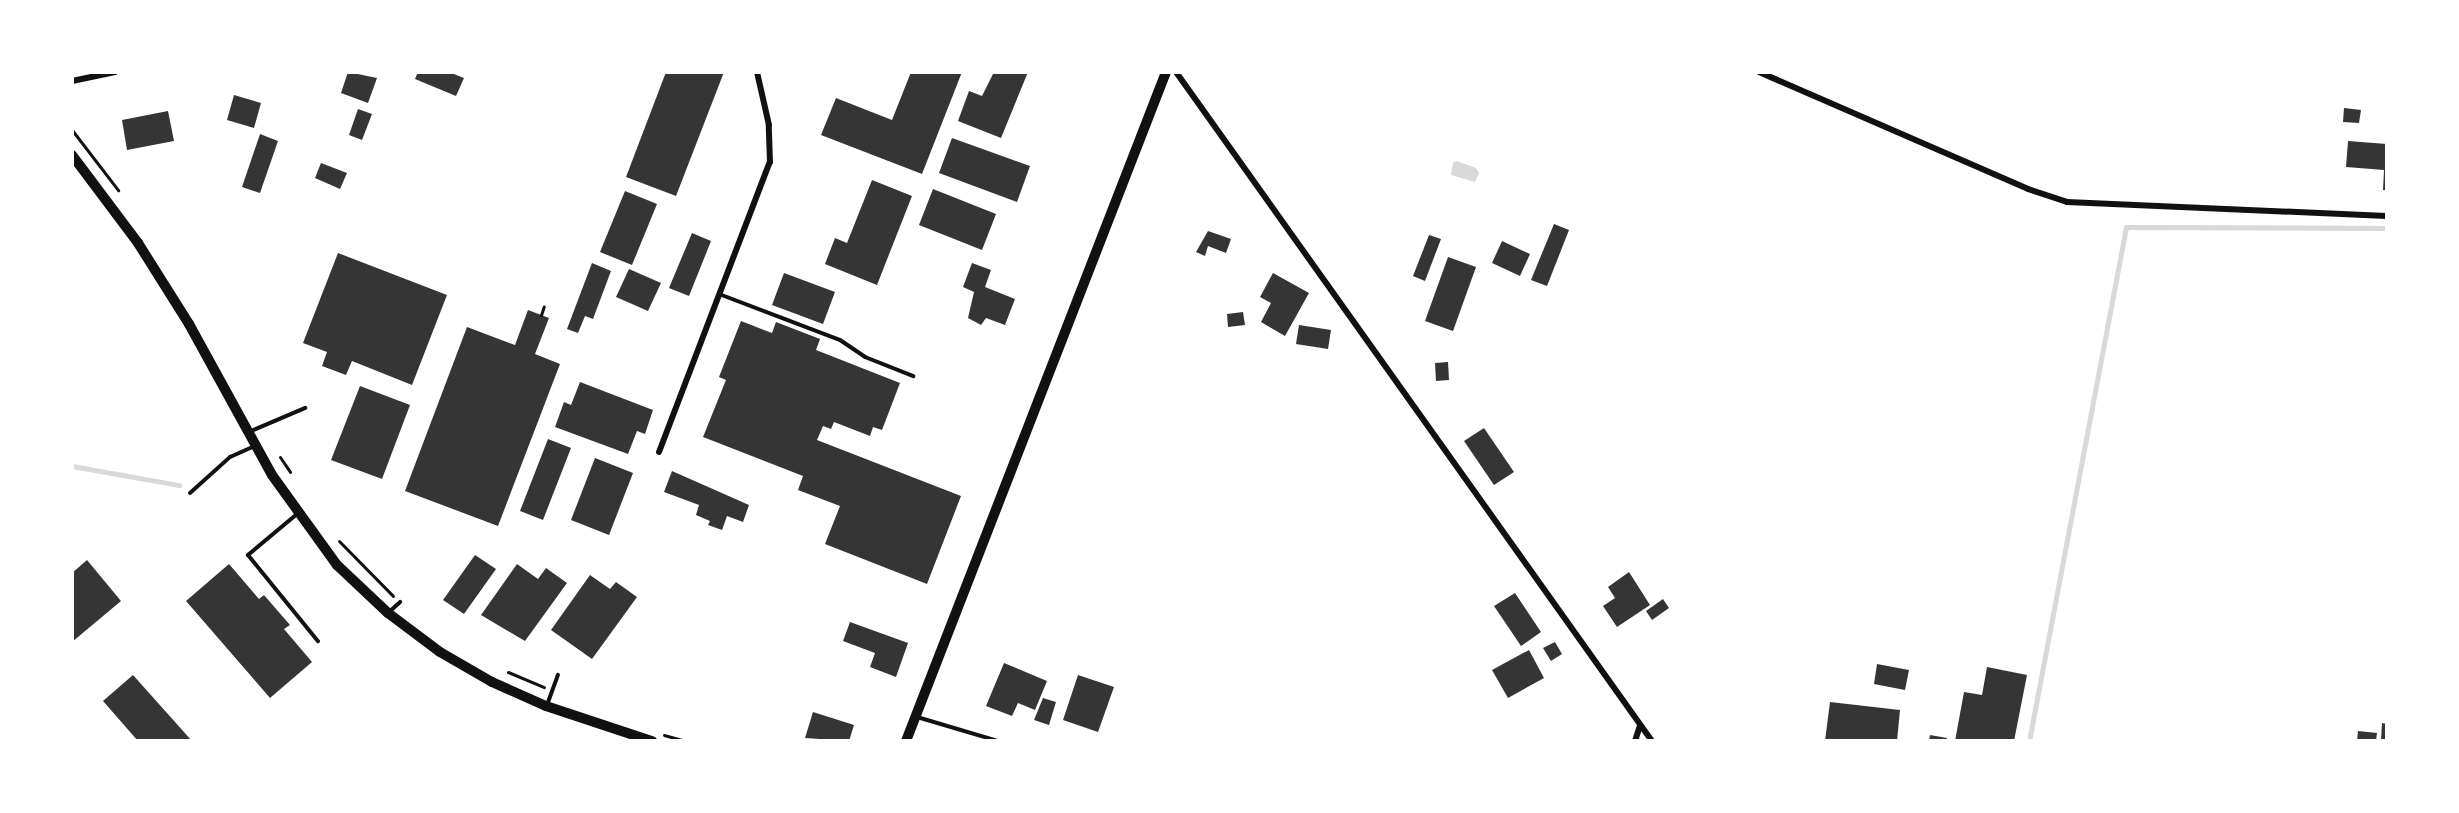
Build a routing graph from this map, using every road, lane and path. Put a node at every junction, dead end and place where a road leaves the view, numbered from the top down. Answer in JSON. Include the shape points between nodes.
{"nodes":[{"id":1,"x":115,"y":72,"type":"edge"},
{"id":2,"x":757,"y":72,"type":"edge"},
{"id":3,"x":1166,"y":72,"type":"edge"},
{"id":4,"x":1176,"y":72,"type":"edge"},
{"id":5,"x":1759,"y":72,"type":"edge"},
{"id":6,"x":72,"y":81,"type":"edge"},
{"id":7,"x":72,"y":130,"type":"edge"},
{"id":8,"x":72,"y":155,"type":"edge"},
{"id":9,"x":123,"y":197,"type":"dead end"},
{"id":10,"x":2387,"y":216,"type":"edge"},
{"id":11,"x":719,"y":294,"type":"junction"},
{"id":12,"x":544,"y":306,"type":"dead end"},
{"id":13,"x":541,"y":315,"type":"dead end"},
{"id":14,"x":913,"y":376,"type":"dead end"},
{"id":15,"x":304,"y":408,"type":"dead end"},
{"id":16,"x":248,"y":433,"type":"junction"},
{"id":17,"x":255,"y":446,"type":"junction"},
{"id":18,"x":277,"y":451,"type":"dead end"},
{"id":19,"x":659,"y":452,"type":"dead end"},
{"id":20,"x":293,"y":478,"type":"dead end"},
{"id":21,"x":190,"y":493,"type":"dead end"},
{"id":22,"x":297,"y":514,"type":"junction"},
{"id":23,"x":338,"y":539,"type":"dead end"},
{"id":24,"x":400,"y":602,"type":"joint"},
{"id":25,"x":388,"y":613,"type":"junction"},
{"id":26,"x":318,"y":641,"type":"dead end"},
{"id":27,"x":506,"y":671,"type":"dead end"},
{"id":28,"x":558,"y":675,"type":"dead end"},
{"id":29,"x":552,"y":691,"type":"junction"},
{"id":30,"x":546,"y":706,"type":"junction"},
{"id":31,"x":916,"y":717,"type":"junction"},
{"id":32,"x":1640,"y":726,"type":"junction"},
{"id":33,"x":652,"y":741,"type":"edge"},
{"id":34,"x":906,"y":741,"type":"edge"},
{"id":35,"x":998,"y":741,"type":"edge"},
{"id":36,"x":1635,"y":741,"type":"edge"},
{"id":37,"x":1652,"y":741,"type":"edge"}],
"edges":[{"from":1,"to":6,"type":"street"},
{"from":2,"to":11,"type":"street","via":[[769,125],[770,162]]},
{"from":3,"to":31,"type":"street"},
{"from":4,"to":32,"type":"street"},
{"from":5,"to":10,"type":"street","via":[[2028,189],[2067,202]]},
{"from":7,"to":9,"type":"path"},
{"from":8,"to":16,"type":"street","via":[[138,243],[189,324]]},
{"from":11,"to":14,"type":"lane","via":[[840,339],[865,357]]},
{"from":11,"to":19,"type":"street"},
{"from":12,"to":13,"type":"path"},
{"from":15,"to":16,"type":"lane"},
{"from":16,"to":17,"type":"street"},
{"from":17,"to":21,"type":"lane","via":[[230,458]]},
{"from":17,"to":22,"type":"street"},
{"from":18,"to":20,"type":"path"},
{"from":22,"to":25,"type":"street","via":[[337,565]]},
{"from":22,"to":26,"type":"lane","via":[[249,555]]},
{"from":23,"to":24,"type":"path"},
{"from":24,"to":25,"type":"lane"},
{"from":25,"to":30,"type":"street","via":[[440,652],[492,682]]},
{"from":27,"to":29,"type":"path"},
{"from":28,"to":29,"type":"lane"},
{"from":29,"to":30,"type":"lane"},
{"from":30,"to":33,"type":"street"},
{"from":31,"to":34,"type":"street"},
{"from":31,"to":35,"type":"lane"},
{"from":32,"to":36,"type":"street"},
{"from":32,"to":37,"type":"street"}]}
